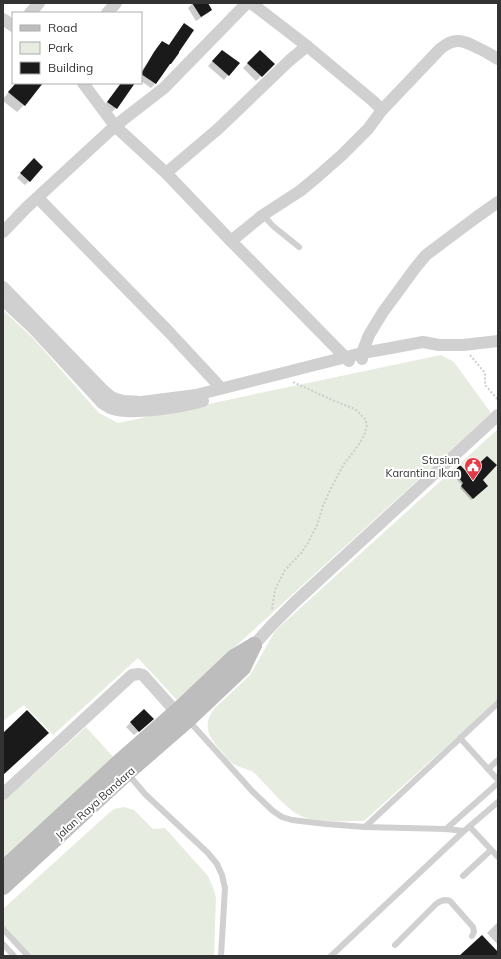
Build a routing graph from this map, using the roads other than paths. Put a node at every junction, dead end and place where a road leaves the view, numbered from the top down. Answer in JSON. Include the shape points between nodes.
{"nodes":[{"id":1,"x":39,"y":3,"type":"edge"},
{"id":2,"x":116,"y":3,"type":"edge"},
{"id":3,"x":247,"y":3,"type":"edge"},
{"id":4,"x":251,"y":3,"type":"edge"},
{"id":5,"x":31,"y":12,"type":"edge"},
{"id":6,"x":108,"y":12,"type":"edge"},
{"id":7,"x":3,"y":19,"type":"edge"},
{"id":8,"x":12,"y":25,"type":"edge"},
{"id":9,"x":307,"y":46,"type":"junction"},
{"id":10,"x":498,"y":58,"type":"edge"},
{"id":11,"x":84,"y":84,"type":"edge"},
{"id":12,"x":382,"y":110,"type":"junction"},
{"id":13,"x":115,"y":126,"type":"junction"},
{"id":14,"x":166,"y":173,"type":"junction"},
{"id":15,"x":38,"y":198,"type":"junction"},
{"id":16,"x":498,"y":202,"type":"edge"},
{"id":17,"x":263,"y":215,"type":"junction"},
{"id":18,"x":3,"y":232,"type":"edge"},
{"id":19,"x":231,"y":241,"type":"junction"},
{"id":20,"x":299,"y":247,"type":"dead end"},
{"id":21,"x":3,"y":287,"type":"edge"},
{"id":22,"x":3,"y":300,"type":"edge"},
{"id":23,"x":498,"y":341,"type":"edge"},
{"id":24,"x":355,"y":358,"type":"junction"},
{"id":25,"x":221,"y":388,"type":"junction"},
{"id":26,"x":498,"y":415,"type":"edge"},
{"id":27,"x":254,"y":645,"type":"joint"},
{"id":28,"x":498,"y":703,"type":"edge"},
{"id":29,"x":181,"y":714,"type":"junction"},
{"id":30,"x":460,"y":738,"type":"junction"},
{"id":31,"x":498,"y":760,"type":"edge"},
{"id":32,"x":488,"y":769,"type":"junction"},
{"id":33,"x":127,"y":773,"type":"junction"},
{"id":34,"x":498,"y":780,"type":"edge"},
{"id":35,"x":498,"y":783,"type":"edge"},
{"id":36,"x":3,"y":794,"type":"edge"},
{"id":37,"x":498,"y":802,"type":"edge"},
{"id":38,"x":365,"y":827,"type":"junction"},
{"id":39,"x":470,"y":827,"type":"junction"},
{"id":40,"x":446,"y":829,"type":"junction"},
{"id":41,"x":464,"y":832,"type":"junction"},
{"id":42,"x":491,"y":850,"type":"junction"},
{"id":43,"x":498,"y":857,"type":"edge"},
{"id":44,"x":3,"y":869,"type":"edge"},
{"id":45,"x":463,"y":876,"type":"dead end"},
{"id":46,"x":3,"y":887,"type":"edge"},
{"id":47,"x":3,"y":929,"type":"edge"},
{"id":48,"x":472,"y":936,"type":"dead end"},
{"id":49,"x":3,"y":944,"type":"edge"},
{"id":50,"x":395,"y":944,"type":"dead end"},
{"id":51,"x":14,"y":956,"type":"edge"},
{"id":52,"x":28,"y":956,"type":"edge"},
{"id":53,"x":221,"y":956,"type":"edge"},
{"id":54,"x":331,"y":956,"type":"edge"}],
"edges":[{"from":1,"to":5,"type":"street"},
{"from":2,"to":6,"type":"street"},
{"from":3,"to":13,"type":"street","via":[[164,88]]},
{"from":4,"to":9,"type":"street"},
{"from":7,"to":8,"type":"street"},
{"from":9,"to":12,"type":"street"},
{"from":9,"to":14,"type":"street","via":[[218,129]]},
{"from":10,"to":12,"type":"street","via":[[461,40],[450,42],[440,49]]},
{"from":11,"to":13,"type":"street"},
{"from":12,"to":17,"type":"street","via":[[368,129],[337,159],[300,191]]},
{"from":13,"to":14,"type":"street"},
{"from":13,"to":15,"type":"street"},
{"from":14,"to":19,"type":"street"},
{"from":15,"to":18,"type":"street"},
{"from":15,"to":25,"type":"street"},
{"from":16,"to":24,"type":"street","via":[[426,255],[382,312]]},
{"from":17,"to":19,"type":"street"},
{"from":17,"to":20,"type":"lane"},
{"from":19,"to":24,"type":"street"},
{"from":21,"to":25,"type":"street","via":[[102,390],[116,399],[142,402],[196,395]]},
{"from":22,"to":24,"type":"street","via":[[33,328],[102,403],[113,409],[138,411],[198,403],[289,380]]},
{"from":23,"to":24,"type":"street","via":[[463,345],[423,342]]},
{"from":24,"to":25,"type":"street"},
{"from":26,"to":27,"type":"street","via":[[301,597]]},
{"from":27,"to":29,"type":"main road","via":[[234,657]]},
{"from":28,"to":30,"type":"lane"},
{"from":29,"to":33,"type":"main road","name":"Jalan Raya Bandara"},
{"from":29,"to":36,"type":"street","via":[[143,676],[132,675]]},
{"from":29,"to":38,"type":"lane","via":[[272,811],[292,820]]},
{"from":29,"to":44,"type":"main road","name":"Jalan Raya Bandara","via":[[118,763]]},
{"from":30,"to":32,"type":"lane"},
{"from":30,"to":38,"type":"lane"},
{"from":31,"to":32,"type":"lane"},
{"from":32,"to":34,"type":"lane"},
{"from":33,"to":46,"type":"main road","name":"Jalan Raya Bandara"},
{"from":33,"to":53,"type":"lane","via":[[217,864],[225,888]]},
{"from":35,"to":40,"type":"lane"},
{"from":37,"to":39,"type":"lane"},
{"from":38,"to":40,"type":"lane"},
{"from":39,"to":41,"type":"lane"},
{"from":39,"to":42,"type":"lane"},
{"from":40,"to":41,"type":"lane"},
{"from":41,"to":54,"type":"lane"},
{"from":42,"to":43,"type":"lane"},
{"from":42,"to":45,"type":"lane"},
{"from":47,"to":52,"type":"lane"},
{"from":48,"to":50,"type":"lane","via":[[473,927],[450,901],[446,900],[436,904]]},
{"from":49,"to":51,"type":"lane"}]}
